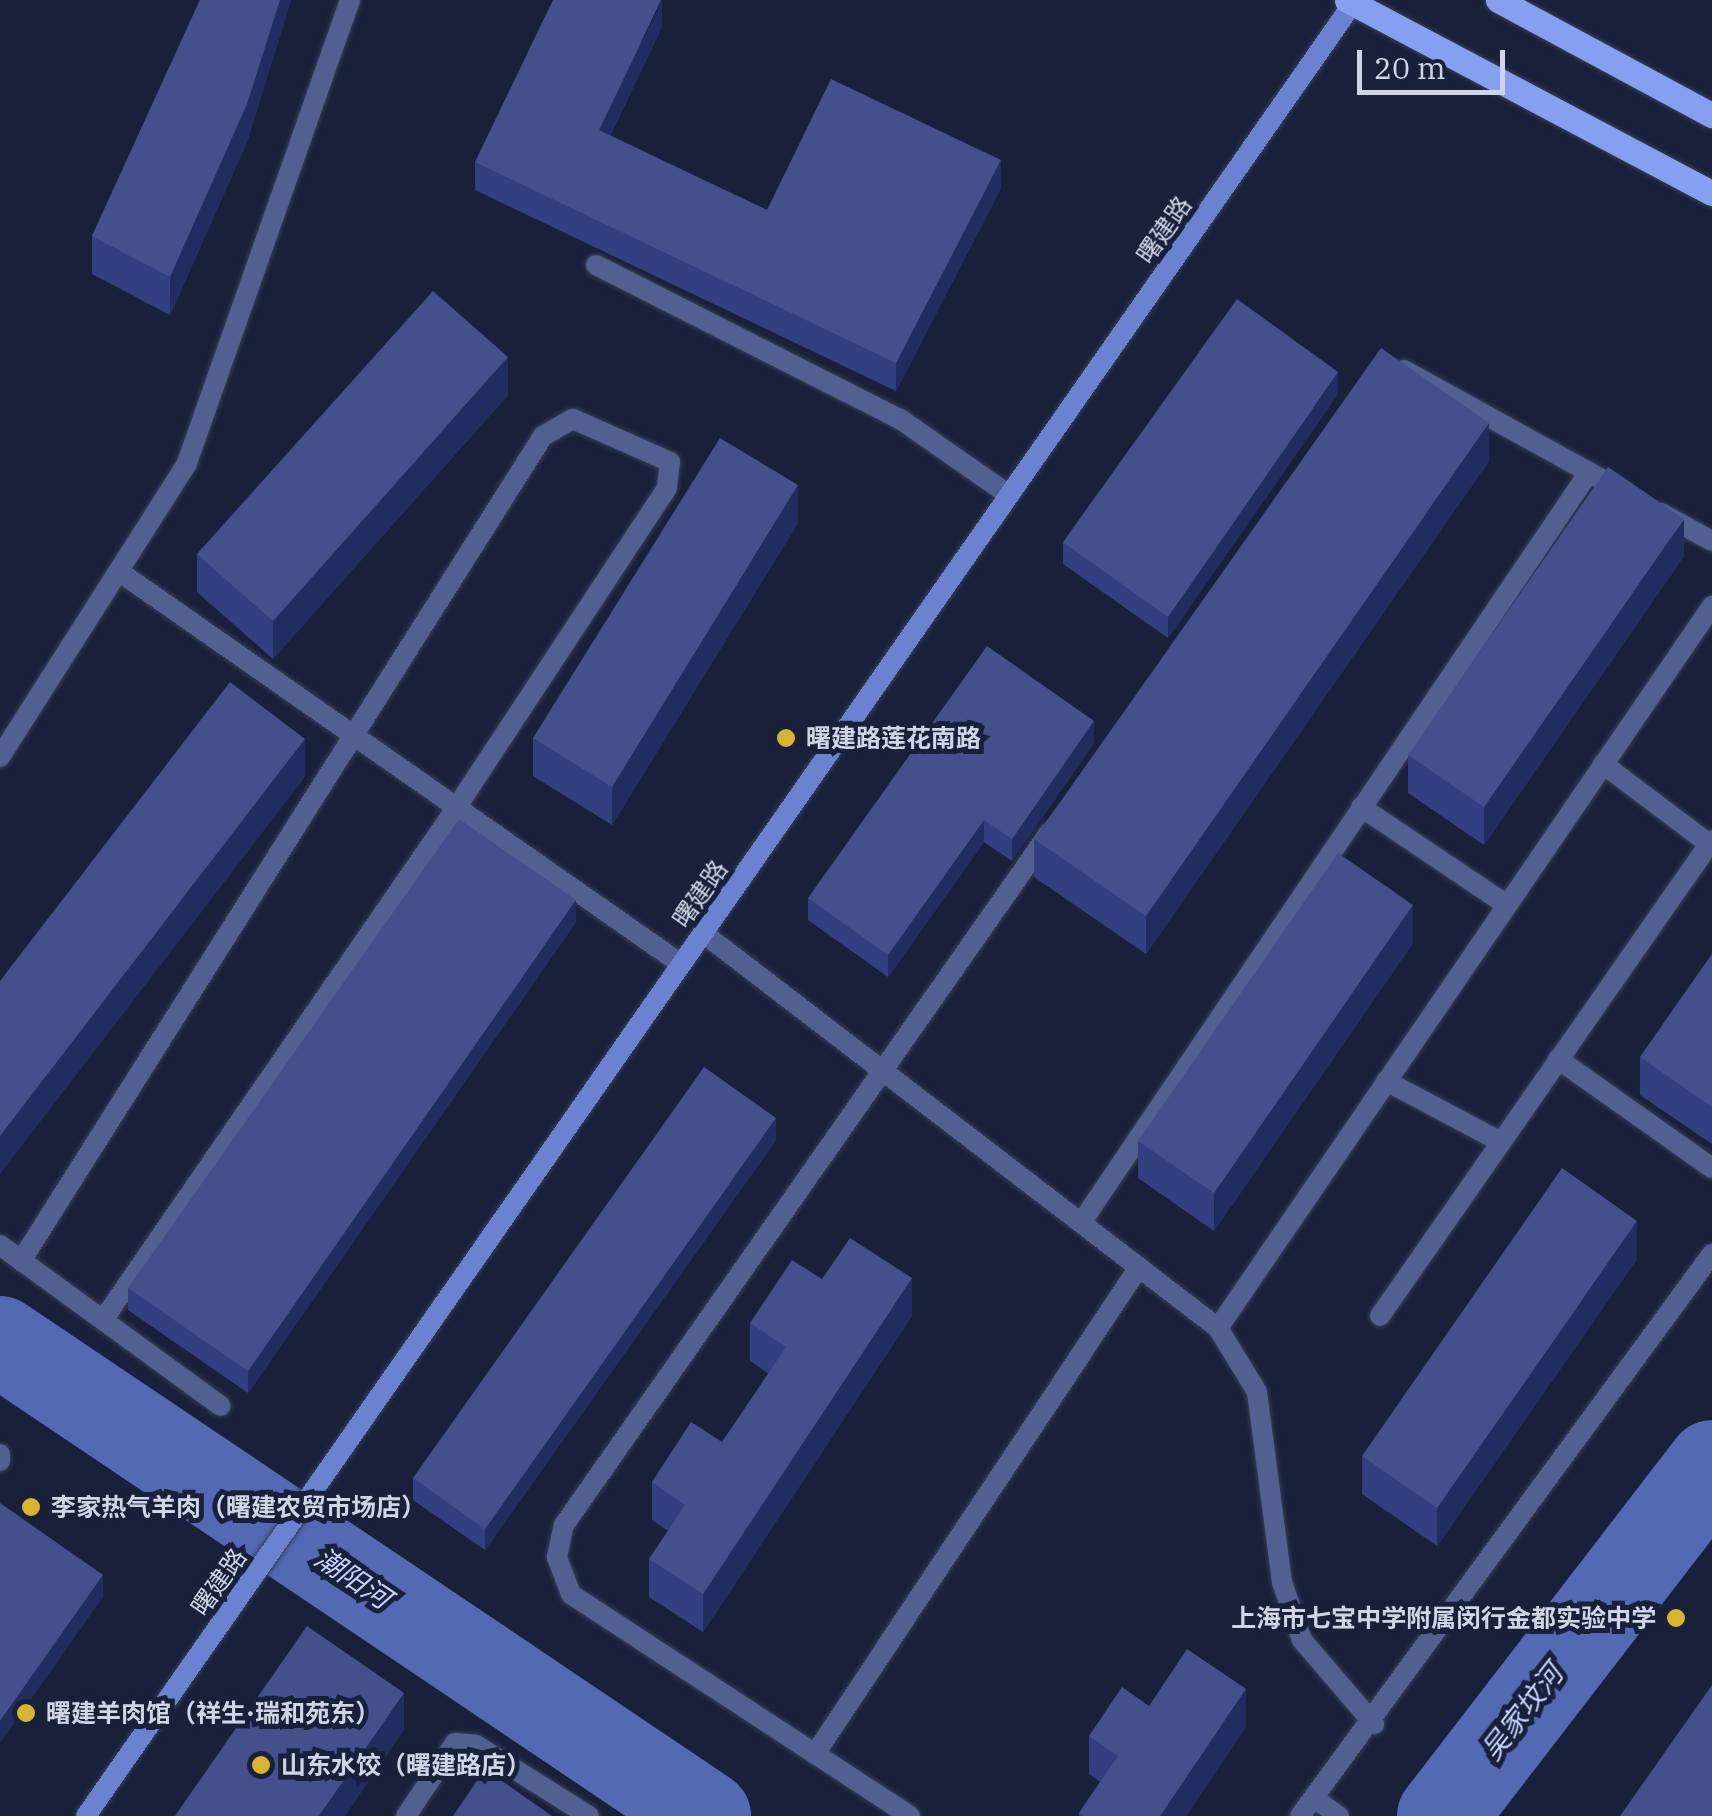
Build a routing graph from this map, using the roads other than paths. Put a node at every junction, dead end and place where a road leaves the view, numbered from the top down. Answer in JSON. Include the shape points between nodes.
{"nodes":[{"id":1,"x":350,"y":0,"type":"edge"},
{"id":2,"x":1498,"y":0,"type":"edge"},
{"id":3,"x":1351,"y":1,"type":"edge"},
{"id":4,"x":1712,"y":115,"type":"edge"},
{"id":5,"x":1712,"y":193,"type":"edge"},
{"id":6,"x":596,"y":265,"type":"edge"},
{"id":7,"x":1370,"y":373,"type":"edge"},
{"id":8,"x":1588,"y":472,"type":"junction"},
{"id":9,"x":1009,"y":494,"type":"junction"},
{"id":10,"x":1712,"y":541,"type":"edge"},
{"id":11,"x":124,"y":575,"type":"junction"},
{"id":12,"x":1712,"y":606,"type":"edge"},
{"id":13,"x":354,"y":735,"type":"junction"},
{"id":14,"x":0,"y":757,"type":"edge"},
{"id":15,"x":1604,"y":764,"type":"junction"},
{"id":16,"x":457,"y":807,"type":"junction"},
{"id":17,"x":1362,"y":807,"type":"junction"},
{"id":18,"x":1064,"y":811,"type":"edge"},
{"id":19,"x":1711,"y":842,"type":"edge"},
{"id":20,"x":1507,"y":906,"type":"junction"},
{"id":21,"x":703,"y":933,"type":"junction"},
{"id":22,"x":681,"y":964,"type":"junction"},
{"id":23,"x":1558,"y":1059,"type":"junction"},
{"id":24,"x":884,"y":1071,"type":"junction"},
{"id":25,"x":1386,"y":1081,"type":"junction"},
{"id":26,"x":1502,"y":1142,"type":"junction"},
{"id":27,"x":1712,"y":1168,"type":"edge"},
{"id":28,"x":1081,"y":1222,"type":"junction"},
{"id":29,"x":0,"y":1245,"type":"edge"},
{"id":30,"x":1712,"y":1254,"type":"edge"},
{"id":31,"x":21,"y":1261,"type":"junction"},
{"id":32,"x":1139,"y":1267,"type":"junction"},
{"id":33,"x":1380,"y":1316,"type":"dead end"},
{"id":34,"x":103,"y":1320,"type":"junction"},
{"id":35,"x":1218,"y":1328,"type":"junction"},
{"id":36,"x":221,"y":1406,"type":"dead end"},
{"id":37,"x":0,"y":1454,"type":"edge"},
{"id":38,"x":0,"y":1461,"type":"edge"},
{"id":39,"x":1374,"y":1724,"type":"junction"},
{"id":40,"x":816,"y":1754,"type":"junction"},
{"id":41,"x":1314,"y":1798,"type":"junction"},
{"id":42,"x":86,"y":1816,"type":"edge"},
{"id":43,"x":406,"y":1816,"type":"edge"},
{"id":44,"x":588,"y":1816,"type":"edge"},
{"id":45,"x":910,"y":1816,"type":"edge"},
{"id":46,"x":1300,"y":1816,"type":"edge"},
{"id":47,"x":1338,"y":1816,"type":"edge"}],
"edges":[{"from":1,"to":11,"type":"street","via":[[187,463]]},
{"from":2,"to":4,"type":"main road"},
{"from":3,"to":5,"type":"main road"},
{"from":3,"to":9,"type":"street","name":"曙建路"},
{"from":6,"to":9,"type":"street","via":[[900,419]]},
{"from":7,"to":8,"type":"street","via":[[1409,370]]},
{"from":8,"to":10,"type":"street"},
{"from":8,"to":17,"type":"street"},
{"from":9,"to":21,"type":"street","name":"曙建路"},
{"from":11,"to":13,"type":"street"},
{"from":11,"to":14,"type":"street"},
{"from":12,"to":15,"type":"street"},
{"from":13,"to":16,"type":"street"},
{"from":13,"to":16,"type":"street","via":[[543,436],[573,419],[670,462],[666,488]]},
{"from":13,"to":31,"type":"street"},
{"from":15,"to":19,"type":"street"},
{"from":15,"to":20,"type":"street"},
{"from":16,"to":22,"type":"street"},
{"from":16,"to":34,"type":"street"},
{"from":17,"to":20,"type":"street"},
{"from":17,"to":28,"type":"street"},
{"from":18,"to":24,"type":"street"},
{"from":19,"to":23,"type":"street"},
{"from":20,"to":25,"type":"street"},
{"from":21,"to":22,"type":"street","name":"曙建路"},
{"from":21,"to":24,"type":"street"},
{"from":22,"to":42,"type":"street","name":"曙建路"},
{"from":23,"to":26,"type":"street"},
{"from":23,"to":27,"type":"street"},
{"from":24,"to":28,"type":"street"},
{"from":24,"to":40,"type":"street","via":[[564,1525],[557,1558],[571,1594]]},
{"from":25,"to":26,"type":"street"},
{"from":25,"to":35,"type":"street"},
{"from":26,"to":33,"type":"street"},
{"from":28,"to":32,"type":"street"},
{"from":29,"to":31,"type":"street"},
{"from":30,"to":39,"type":"street"},
{"from":31,"to":34,"type":"street"},
{"from":32,"to":35,"type":"street"},
{"from":32,"to":40,"type":"street"},
{"from":34,"to":36,"type":"street"},
{"from":35,"to":39,"type":"street","via":[[1258,1392],[1282,1582],[1302,1640]]},
{"from":37,"to":38,"type":"street"},
{"from":39,"to":41,"type":"street"},
{"from":40,"to":45,"type":"street"},
{"from":41,"to":46,"type":"street"},
{"from":41,"to":47,"type":"street"},
{"from":43,"to":44,"type":"street","via":[[454,1743],[476,1745]]}]}
